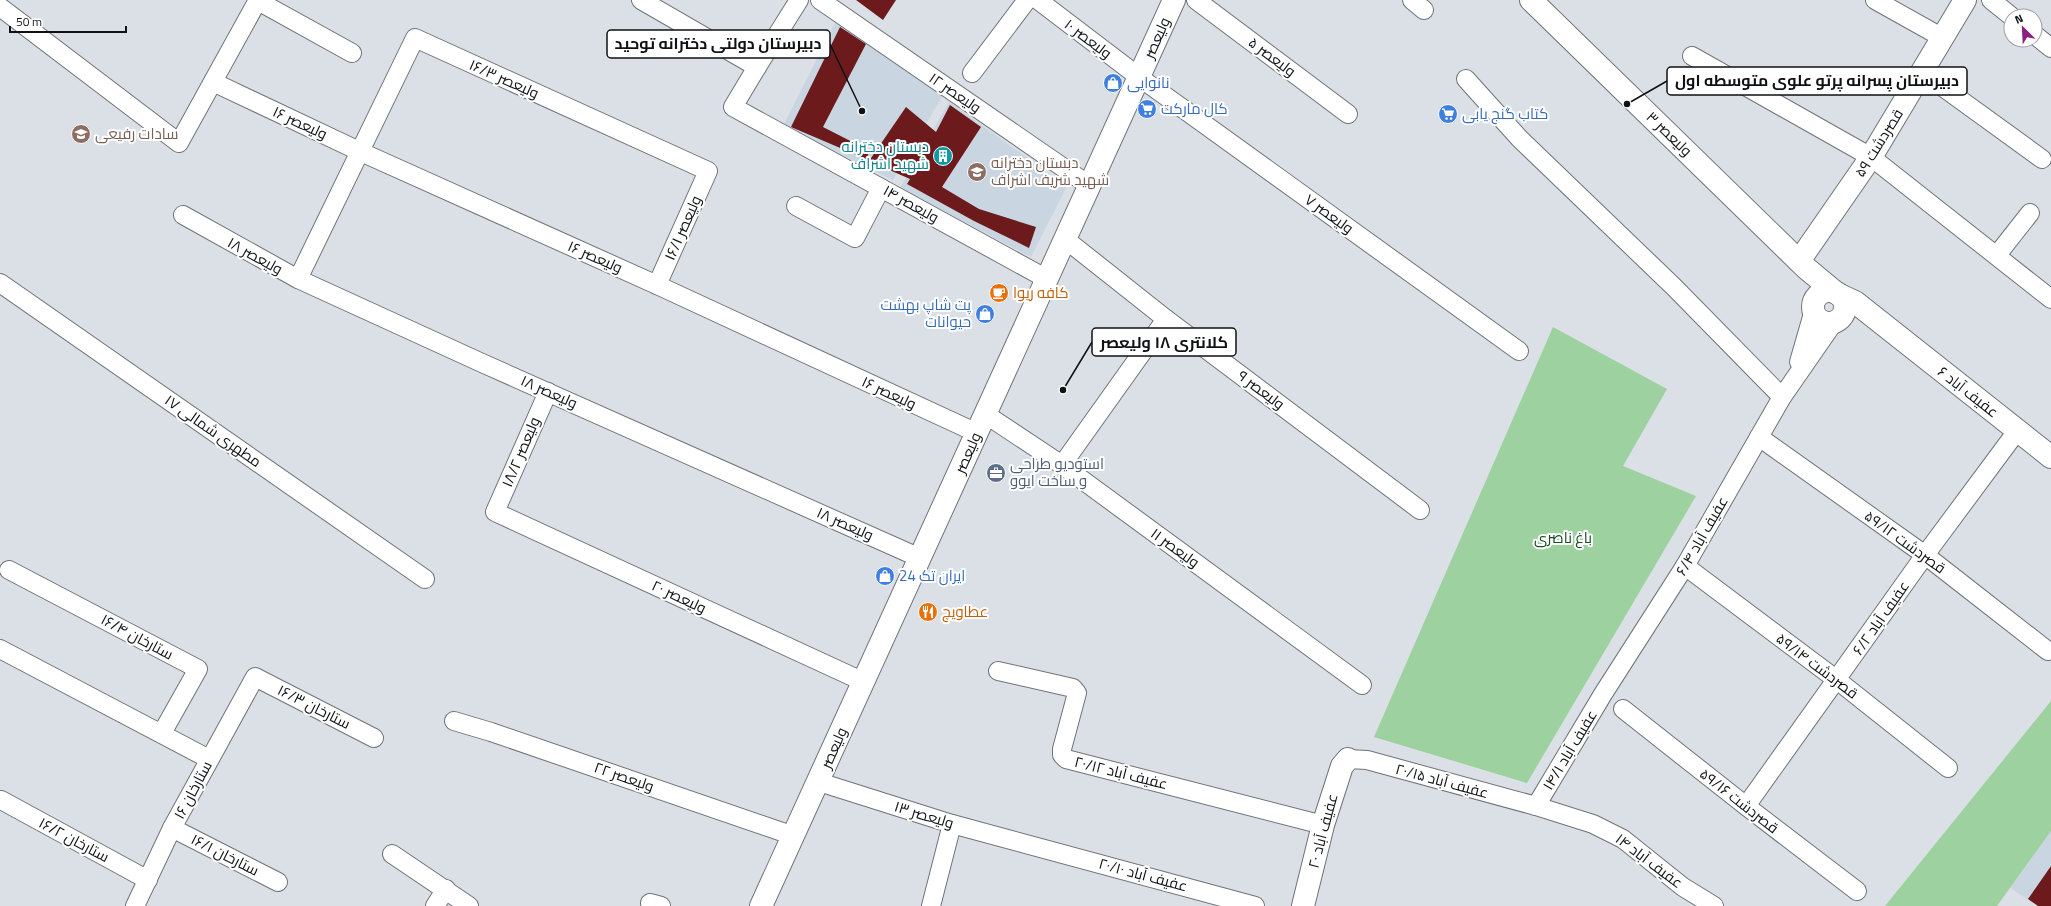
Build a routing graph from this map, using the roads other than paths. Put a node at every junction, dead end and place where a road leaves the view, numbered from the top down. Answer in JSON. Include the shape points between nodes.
{"nodes":[{"id":1,"x":642,"y":0,"type":"edge"},
{"id":2,"x":799,"y":0,"type":"edge"},
{"id":3,"x":820,"y":0,"type":"edge"},
{"id":4,"x":1027,"y":0,"type":"edge"},
{"id":5,"x":1038,"y":0,"type":"edge"},
{"id":6,"x":1174,"y":0,"type":"edge"},
{"id":7,"x":1196,"y":0,"type":"edge"},
{"id":8,"x":1531,"y":0,"type":"edge"},
{"id":9,"x":1875,"y":0,"type":"edge"},
{"id":10,"x":1965,"y":0,"type":"edge"},
{"id":11,"x":1991,"y":0,"type":"edge"},
{"id":12,"x":258,"y":1,"type":"edge"},
{"id":13,"x":0,"y":7,"type":"edge"},
{"id":14,"x":2003,"y":10,"type":"edge"},
{"id":15,"x":1943,"y":38,"type":"junction"},
{"id":16,"x":2043,"y":42,"type":"edge"},
{"id":17,"x":2051,"y":48,"type":"edge"},
{"id":18,"x":352,"y":53,"type":"dead end"},
{"id":19,"x":1692,"y":56,"type":"dead end"},
{"id":20,"x":757,"y":67,"type":"junction"},
{"id":21,"x":1922,"y":72,"type":"junction"},
{"id":22,"x":972,"y":73,"type":"dead end"},
{"id":23,"x":1139,"y":77,"type":"junction"},
{"id":24,"x":1466,"y":79,"type":"dead end"},
{"id":25,"x":213,"y":82,"type":"junction"},
{"id":26,"x":1348,"y":114,"type":"dead end"},
{"id":27,"x":360,"y":152,"type":"junction"},
{"id":28,"x":1871,"y":158,"type":"junction"},
{"id":29,"x":2042,"y":159,"type":"dead end"},
{"id":30,"x":708,"y":171,"type":"joint"},
{"id":31,"x":1090,"y":186,"type":"junction"},
{"id":32,"x":881,"y":188,"type":"junction"},
{"id":33,"x":796,"y":206,"type":"dead end"},
{"id":34,"x":2030,"y":213,"type":"dead end"},
{"id":35,"x":183,"y":215,"type":"dead end"},
{"id":36,"x":1065,"y":239,"type":"junction"},
{"id":37,"x":1997,"y":255,"type":"junction"},
{"id":38,"x":1802,"y":265,"type":"junction"},
{"id":39,"x":298,"y":279,"type":"junction"},
{"id":40,"x":1047,"y":280,"type":"junction"},
{"id":41,"x":0,"y":283,"type":"edge"},
{"id":42,"x":657,"y":285,"type":"junction"},
{"id":43,"x":1838,"y":294,"type":"junction"},
{"id":44,"x":2051,"y":299,"type":"edge"},
{"id":45,"x":1814,"y":308,"type":"junction"},
{"id":46,"x":1166,"y":319,"type":"junction"},
{"id":47,"x":1836,"y":320,"type":"junction"},
{"id":48,"x":1885,"y":327,"type":"junction"},
{"id":49,"x":1519,"y":351,"type":"dead end"},
{"id":50,"x":1795,"y":376,"type":"junction"},
{"id":51,"x":548,"y":392,"type":"junction"},
{"id":52,"x":1782,"y":397,"type":"junction"},
{"id":53,"x":981,"y":424,"type":"junction"},
{"id":54,"x":2017,"y":431,"type":"junction"},
{"id":55,"x":1759,"y":437,"type":"junction"},
{"id":56,"x":2051,"y":456,"type":"edge"},
{"id":57,"x":1062,"y":465,"type":"junction"},
{"id":58,"x":1420,"y":510,"type":"dead end"},
{"id":59,"x":495,"y":512,"type":"joint"},
{"id":60,"x":1925,"y":555,"type":"junction"},
{"id":61,"x":920,"y":558,"type":"junction"},
{"id":62,"x":1685,"y":566,"type":"junction"},
{"id":63,"x":9,"y":570,"type":"dead end"},
{"id":64,"x":425,"y":579,"type":"dead end"},
{"id":65,"x":0,"y":649,"type":"edge"},
{"id":66,"x":2048,"y":651,"type":"dead end"},
{"id":67,"x":998,"y":671,"type":"dead end"},
{"id":68,"x":255,"y":676,"type":"joint"},
{"id":69,"x":1837,"y":680,"type":"junction"},
{"id":70,"x":864,"y":682,"type":"junction"},
{"id":71,"x":1362,"y":685,"type":"dead end"},
{"id":72,"x":1603,"y":694,"type":"joint"},
{"id":73,"x":1622,"y":709,"type":"dead end"},
{"id":74,"x":454,"y":721,"type":"dead end"},
{"id":75,"x":162,"y":733,"type":"junction"},
{"id":76,"x":374,"y":738,"type":"dead end"},
{"id":77,"x":209,"y":759,"type":"junction"},
{"id":78,"x":1348,"y":759,"type":"joint"},
{"id":79,"x":1948,"y":768,"type":"dead end"},
{"id":80,"x":819,"y":782,"type":"junction"},
{"id":81,"x":1,"y":800,"type":"edge"},
{"id":82,"x":1536,"y":806,"type":"junction"},
{"id":83,"x":1746,"y":806,"type":"junction"},
{"id":84,"x":952,"y":824,"type":"junction"},
{"id":85,"x":1323,"y":824,"type":"junction"},
{"id":86,"x":172,"y":828,"type":"junction"},
{"id":87,"x":794,"y":836,"type":"junction"},
{"id":88,"x":1031,"y":844,"type":"joint"},
{"id":89,"x":392,"y":854,"type":"dead end"},
{"id":90,"x":148,"y":880,"type":"junction"},
{"id":91,"x":278,"y":882,"type":"dead end"},
{"id":92,"x":446,"y":889,"type":"junction"},
{"id":93,"x":1857,"y":890,"type":"dead end"},
{"id":94,"x":135,"y":906,"type":"edge"},
{"id":95,"x":435,"y":906,"type":"edge"},
{"id":96,"x":469,"y":906,"type":"edge"},
{"id":97,"x":761,"y":906,"type":"edge"},
{"id":98,"x":931,"y":906,"type":"edge"},
{"id":99,"x":1255,"y":906,"type":"edge"},
{"id":100,"x":1303,"y":906,"type":"edge"},
{"id":101,"x":1714,"y":906,"type":"edge"}],
"edges":[{"from":1,"to":20,"type":"street"},
{"from":2,"to":20,"type":"street"},
{"from":3,"to":31,"type":"street","name":"۱۲ ولیعصر"},
{"from":4,"to":22,"type":"street"},
{"from":5,"to":23,"type":"street","name":"۱۰ ولیعصر"},
{"from":6,"to":23,"type":"street","name":"ولیعصر"},
{"from":7,"to":26,"type":"street","name":"۵ ولیعصر"},
{"from":8,"to":38,"type":"street","name":"۳ ولیعصر"},
{"from":9,"to":15,"type":"street"},
{"from":10,"to":15,"type":"street","name":"۵۹ قصردشت"},
{"from":11,"to":14,"type":"street"},
{"from":12,"to":18,"type":"street"},
{"from":12,"to":25,"type":"street"},
{"from":13,"to":25,"type":"street","via":[[179,143]]},
{"from":15,"to":21,"type":"street","name":"۵۹ قصردشت"},
{"from":16,"to":17,"type":"street"},
{"from":19,"to":28,"type":"street"},
{"from":20,"to":32,"type":"street","name":"۱۴ ولیعصر","via":[[733,107]]},
{"from":21,"to":28,"type":"street","name":"۵۹ قصردشت"},
{"from":21,"to":29,"type":"street"},
{"from":23,"to":31,"type":"street","name":"ولیعصر"},
{"from":23,"to":49,"type":"street","name":"۷ ولیعصر"},
{"from":24,"to":52,"type":"street","via":[[1520,139],[1674,287]]},
{"from":25,"to":27,"type":"street","name":"۱۶ ولیعصر"},
{"from":27,"to":30,"type":"street","name":"۱۶/۳ ولیعصر","via":[[415,38]]},
{"from":27,"to":39,"type":"street"},
{"from":27,"to":42,"type":"street","name":"۱۶ ولیعصر"},
{"from":28,"to":37,"type":"street"},
{"from":28,"to":38,"type":"street","name":"۵۹ قصردشت"},
{"from":30,"to":42,"type":"street","name":"۱۶/۱ ولیعصر"},
{"from":31,"to":36,"type":"street","name":"ولیعصر"},
{"from":32,"to":33,"type":"street","via":[[855,238]]},
{"from":32,"to":40,"type":"street","name":"۱۴ ولیعصر"},
{"from":34,"to":37,"type":"street"},
{"from":35,"to":39,"type":"street","name":"۱۸ ولیعصر"},
{"from":36,"to":40,"type":"street","name":"ولیعصر"},
{"from":36,"to":46,"type":"street","name":"۹ ولیعصر"},
{"from":37,"to":44,"type":"street"},
{"from":38,"to":43,"type":"street","name":"۳ ولیعصر"},
{"from":38,"to":45,"type":"street"},
{"from":39,"to":51,"type":"street","name":"۱۸ ولیعصر"},
{"from":40,"to":53,"type":"street","name":"ولیعصر"},
{"from":41,"to":64,"type":"street","name":"۱۷ مطهری شمالی"},
{"from":42,"to":53,"type":"street","name":"۱۶ ولیعصر"},
{"from":43,"to":45,"type":"street","via":[[1829,291],[1822,293],[1816,298]]},
{"from":43,"to":47,"type":"street","via":[[1843,298],[1845,308]]},
{"from":43,"to":48,"type":"street","name":"عفیف آباد ۶","via":[[1856,302]]},
{"from":45,"to":47,"type":"street","via":[[1820,319]]},
{"from":45,"to":50,"type":"street","name":"عفیف آباد ۶/۴"},
{"from":46,"to":57,"type":"street"},
{"from":46,"to":58,"type":"street","name":"۹ ولیعصر"},
{"from":47,"to":48,"type":"street","name":"عفیف آباد ۶"},
{"from":47,"to":50,"type":"street","name":"عفیف آباد ۶/۴"},
{"from":48,"to":54,"type":"street","name":"عفیف آباد ۶"},
{"from":50,"to":52,"type":"street","name":"عفیف آباد ۶/۴"},
{"from":51,"to":59,"type":"street","name":"۱۸/۲ ولیعصر"},
{"from":51,"to":61,"type":"street","name":"۱۸ ولیعصر"},
{"from":52,"to":55,"type":"street","name":"عفیف آباد ۶/۴"},
{"from":53,"to":57,"type":"street","name":"۱۱ ولیعصر"},
{"from":53,"to":61,"type":"street","name":"ولیعصر"},
{"from":54,"to":56,"type":"street","name":"عفیف آباد ۶"},
{"from":54,"to":60,"type":"street","name":"عفیف آباد ۶/۲"},
{"from":55,"to":60,"type":"street","name":"۵۹/۱۲ قصردشت"},
{"from":55,"to":62,"type":"street","name":"عفیف آباد ۶/۴"},
{"from":57,"to":71,"type":"street","name":"۱۱ ولیعصر"},
{"from":59,"to":70,"type":"street","name":"۲۰ ولیعصر"},
{"from":60,"to":66,"type":"street","name":"۵۹/۱۲ قصردشت"},
{"from":60,"to":69,"type":"street","name":"عفیف آباد ۶/۲"},
{"from":61,"to":70,"type":"street","name":"ولیعصر"},
{"from":62,"to":69,"type":"street","name":"۵۹/۱۴ قصردشت"},
{"from":62,"to":72,"type":"street","name":"عفیف آباد ۶/۴"},
{"from":63,"to":75,"type":"street","name":"۱۶/۴ ستارخان","via":[[198,669]]},
{"from":65,"to":75,"type":"street"},
{"from":67,"to":85,"type":"street","name":"عفیف آباد ۲۰/۱۲","via":[[1073,688],[1077,693],[1062,749],[1066,759]]},
{"from":68,"to":76,"type":"street","name":"۱۶/۳ ستارخان"},
{"from":68,"to":77,"type":"street","name":"۱۶ ستارخان"},
{"from":69,"to":79,"type":"street","name":"۵۹/۱۴ قصردشت"},
{"from":69,"to":83,"type":"street","name":"عفیف آباد ۶/۲"},
{"from":70,"to":80,"type":"street","name":"ولیعصر"},
{"from":72,"to":82,"type":"street","name":"عفیف آباد ۱۴/۱"},
{"from":73,"to":83,"type":"street","name":"۵۹/۱۶ قصردشت"},
{"from":74,"to":87,"type":"street","name":"۲۲ ولیعصر"},
{"from":75,"to":77,"type":"street"},
{"from":77,"to":86,"type":"street","name":"۱۶ ستارخان"},
{"from":78,"to":82,"type":"street","name":"عفیف آباد ۲۰/۱۵","via":[[1367,760]]},
{"from":78,"to":85,"type":"street","name":"عفیف آباد ۲۰","via":[[1342,766]]},
{"from":80,"to":84,"type":"street","name":"۱۳ ولیعصر"},
{"from":80,"to":87,"type":"street","name":"ولیعصر"},
{"from":81,"to":90,"type":"street","name":"۱۶/۲ ستارخان"},
{"from":82,"to":101,"type":"street","name":"عفیف آباد ۱۴","via":[[1593,824],[1623,839],[1682,887]]},
{"from":83,"to":93,"type":"street","name":"۵۹/۱۶ قصردشت"},
{"from":84,"to":88,"type":"street","name":"۱۳ ولیعصر"},
{"from":84,"to":98,"type":"street"},
{"from":85,"to":100,"type":"street","name":"عفیف آباد ۲۰"},
{"from":86,"to":90,"type":"street","name":"۱۶ ستارخان"},
{"from":86,"to":91,"type":"street","name":"۱۶/۱ ستارخان"},
{"from":87,"to":97,"type":"street","name":"ولیعصر"},
{"from":88,"to":99,"type":"street","name":"عفیف آباد ۲۰/۱۰"},
{"from":89,"to":92,"type":"street"},
{"from":90,"to":94,"type":"street","name":"۱۶ ستارخان"},
{"from":92,"to":95,"type":"street"},
{"from":92,"to":96,"type":"street"}]}
